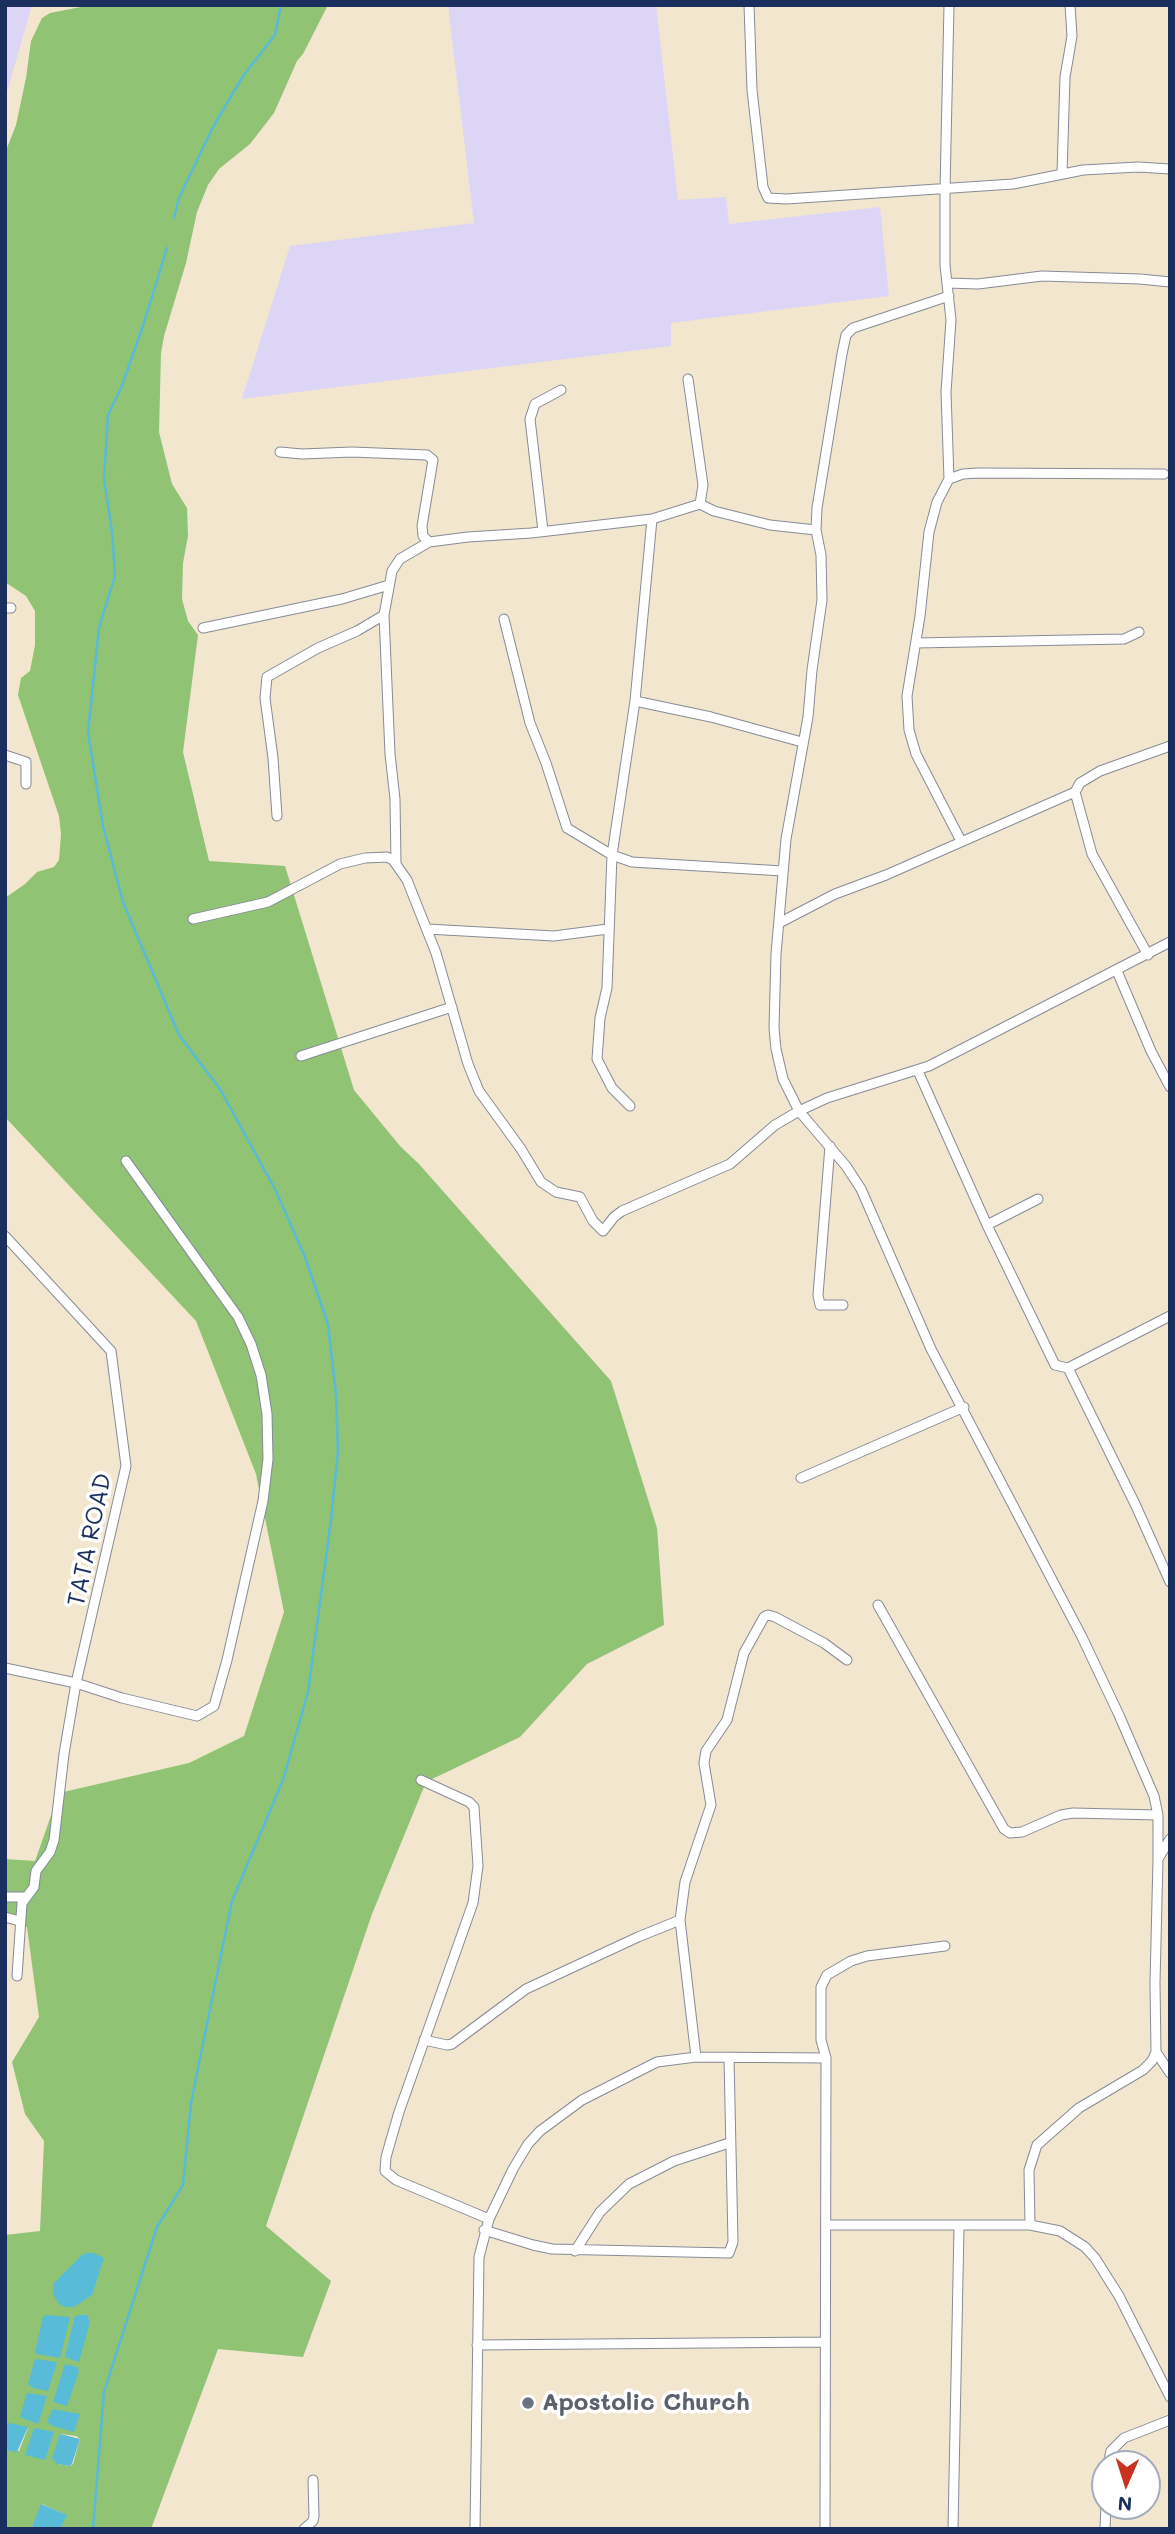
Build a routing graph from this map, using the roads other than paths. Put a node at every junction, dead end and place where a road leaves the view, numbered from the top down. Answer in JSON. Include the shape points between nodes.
{"nodes":[{"id":1,"x":749,"y":5,"type":"edge"},
{"id":2,"x":949,"y":5,"type":"edge"},
{"id":3,"x":1070,"y":5,"type":"edge"},
{"id":4,"x":1170,"y":168,"type":"edge"},
{"id":5,"x":1062,"y":173,"type":"junction"},
{"id":6,"x":945,"y":190,"type":"junction"},
{"id":7,"x":1170,"y":282,"type":"edge"},
{"id":8,"x":947,"y":283,"type":"junction"},
{"id":9,"x":948,"y":296,"type":"junction"},
{"id":10,"x":688,"y":379,"type":"dead end"},
{"id":11,"x":561,"y":390,"type":"dead end"},
{"id":12,"x":280,"y":452,"type":"dead end"},
{"id":13,"x":1164,"y":474,"type":"dead end"},
{"id":14,"x":949,"y":479,"type":"junction"},
{"id":15,"x":700,"y":504,"type":"junction"},
{"id":16,"x":652,"y":519,"type":"junction"},
{"id":17,"x":816,"y":530,"type":"junction"},
{"id":18,"x":543,"y":531,"type":"junction"},
{"id":19,"x":429,"y":542,"type":"junction"},
{"id":20,"x":390,"y":585,"type":"junction"},
{"id":21,"x":384,"y":615,"type":"junction"},
{"id":22,"x":504,"y":619,"type":"dead end"},
{"id":23,"x":203,"y":628,"type":"dead end"},
{"id":24,"x":1139,"y":632,"type":"dead end"},
{"id":25,"x":916,"y":643,"type":"junction"},
{"id":26,"x":635,"y":701,"type":"junction"},
{"id":27,"x":802,"y":742,"type":"junction"},
{"id":28,"x":1170,"y":746,"type":"edge"},
{"id":29,"x":5,"y":755,"type":"edge"},
{"id":30,"x":26,"y":784,"type":"dead end"},
{"id":31,"x":1075,"y":792,"type":"junction"},
{"id":32,"x":277,"y":816,"type":"dead end"},
{"id":33,"x":961,"y":841,"type":"junction"},
{"id":34,"x":612,"y":855,"type":"junction"},
{"id":35,"x":396,"y":863,"type":"junction"},
{"id":36,"x":783,"y":871,"type":"junction"},
{"id":37,"x":193,"y":919,"type":"dead end"},
{"id":38,"x":779,"y":923,"type":"junction"},
{"id":39,"x":428,"y":929,"type":"junction"},
{"id":40,"x":608,"y":929,"type":"junction"},
{"id":41,"x":1170,"y":942,"type":"edge"},
{"id":42,"x":1148,"y":955,"type":"junction"},
{"id":43,"x":1117,"y":971,"type":"junction"},
{"id":44,"x":452,"y":1007,"type":"junction"},
{"id":45,"x":301,"y":1056,"type":"dead end"},
{"id":46,"x":918,"y":1071,"type":"junction"},
{"id":47,"x":1170,"y":1087,"type":"edge"},
{"id":48,"x":631,"y":1106,"type":"dead end"},
{"id":49,"x":799,"y":1111,"type":"junction"},
{"id":50,"x":830,"y":1146,"type":"junction"},
{"id":51,"x":126,"y":1161,"type":"dead end"},
{"id":52,"x":1038,"y":1199,"type":"dead end"},
{"id":53,"x":988,"y":1225,"type":"junction"},
{"id":54,"x":5,"y":1236,"type":"edge"},
{"id":55,"x":843,"y":1305,"type":"dead end"},
{"id":56,"x":1170,"y":1316,"type":"edge"},
{"id":57,"x":1068,"y":1368,"type":"junction"},
{"id":58,"x":964,"y":1408,"type":"junction"},
{"id":59,"x":801,"y":1478,"type":"dead end"},
{"id":60,"x":1170,"y":1582,"type":"edge"},
{"id":61,"x":878,"y":1605,"type":"dead end"},
{"id":62,"x":847,"y":1660,"type":"dead end"},
{"id":63,"x":5,"y":1668,"type":"edge"},
{"id":64,"x":76,"y":1683,"type":"junction"},
{"id":65,"x":421,"y":1780,"type":"dead end"},
{"id":66,"x":1158,"y":1815,"type":"junction"},
{"id":67,"x":1170,"y":1839,"type":"edge"},
{"id":68,"x":1158,"y":1859,"type":"junction"},
{"id":69,"x":5,"y":1897,"type":"edge"},
{"id":70,"x":25,"y":1897,"type":"junction"},
{"id":71,"x":5,"y":1917,"type":"edge"},
{"id":72,"x":680,"y":1920,"type":"junction"},
{"id":73,"x":19,"y":1921,"type":"junction"},
{"id":74,"x":945,"y":1946,"type":"dead end"},
{"id":75,"x":17,"y":1976,"type":"dead end"},
{"id":76,"x":424,"y":2040,"type":"junction"},
{"id":77,"x":1156,"y":2052,"type":"junction"},
{"id":78,"x":696,"y":2057,"type":"junction"},
{"id":79,"x":729,"y":2058,"type":"junction"},
{"id":80,"x":826,"y":2058,"type":"junction"},
{"id":81,"x":1170,"y":2073,"type":"edge"},
{"id":82,"x":729,"y":2143,"type":"junction"},
{"id":83,"x":489,"y":2219,"type":"junction"},
{"id":84,"x":826,"y":2225,"type":"junction"},
{"id":85,"x":1030,"y":2225,"type":"junction"},
{"id":86,"x":958,"y":2227,"type":"junction"},
{"id":87,"x":484,"y":2230,"type":"junction"},
{"id":88,"x":575,"y":2251,"type":"junction"},
{"id":89,"x":825,"y":2342,"type":"junction"},
{"id":90,"x":477,"y":2345,"type":"junction"},
{"id":91,"x":1170,"y":2397,"type":"edge"},
{"id":92,"x":1170,"y":2420,"type":"edge"},
{"id":93,"x":1112,"y":2450,"type":"edge"},
{"id":94,"x":313,"y":2480,"type":"dead end"},
{"id":95,"x":304,"y":2529,"type":"edge"},
{"id":96,"x":475,"y":2529,"type":"edge"},
{"id":97,"x":825,"y":2529,"type":"edge"},
{"id":98,"x":953,"y":2529,"type":"edge"}],
"edges":[{"from":1,"to":6,"type":"street","via":[[752,90],[768,198]]},
{"from":2,"to":6,"type":"street"},
{"from":3,"to":5,"type":"street"},
{"from":4,"to":5,"type":"street"},
{"from":5,"to":6,"type":"street","via":[[1013,184]]},
{"from":6,"to":8,"type":"street"},
{"from":7,"to":8,"type":"street","via":[[1042,276]]},
{"from":8,"to":9,"type":"street"},
{"from":9,"to":14,"type":"street"},
{"from":9,"to":17,"type":"street","via":[[860,324],[846,335]]},
{"from":10,"to":15,"type":"street","via":[[703,485]]},
{"from":11,"to":18,"type":"street","via":[[535,404],[530,419]]},
{"from":12,"to":19,"type":"street","via":[[427,454],[433,460],[422,526]]},
{"from":13,"to":14,"type":"street","via":[[977,473]]},
{"from":14,"to":25,"type":"street","via":[[929,532]]},
{"from":15,"to":16,"type":"street"},
{"from":15,"to":17,"type":"street","via":[[770,525]]},
{"from":16,"to":18,"type":"street"},
{"from":16,"to":26,"type":"street"},
{"from":17,"to":27,"type":"street","via":[[822,600]]},
{"from":18,"to":19,"type":"street"},
{"from":19,"to":20,"type":"street","via":[[400,559]]},
{"from":20,"to":21,"type":"street"},
{"from":20,"to":23,"type":"street"},
{"from":21,"to":32,"type":"street","via":[[267,677],[265,698]]},
{"from":21,"to":35,"type":"street"},
{"from":22,"to":34,"type":"street","via":[[530,723],[568,828]]},
{"from":24,"to":25,"type":"street","via":[[1124,639]]},
{"from":25,"to":33,"type":"street","via":[[907,696],[909,730],[919,763]]},
{"from":26,"to":27,"type":"street"},
{"from":26,"to":34,"type":"street"},
{"from":27,"to":36,"type":"street"},
{"from":28,"to":31,"type":"street","via":[[1100,771],[1080,783]]},
{"from":29,"to":30,"type":"street","via":[[26,762]]},
{"from":31,"to":33,"type":"street"},
{"from":31,"to":42,"type":"street","via":[[1092,854]]},
{"from":33,"to":38,"type":"street"},
{"from":34,"to":36,"type":"street","via":[[650,864]]},
{"from":34,"to":40,"type":"street"},
{"from":35,"to":37,"type":"street","via":[[381,857],[340,864],[268,902]]},
{"from":35,"to":39,"type":"street"},
{"from":36,"to":38,"type":"street"},
{"from":38,"to":49,"type":"street","via":[[776,1049],[783,1079]]},
{"from":39,"to":40,"type":"street","via":[[554,936]]},
{"from":39,"to":44,"type":"street"},
{"from":40,"to":48,"type":"street","via":[[607,988],[597,1059],[612,1088]]},
{"from":41,"to":42,"type":"street"},
{"from":42,"to":43,"type":"street"},
{"from":43,"to":46,"type":"street"},
{"from":43,"to":47,"type":"street"},
{"from":44,"to":45,"type":"street"},
{"from":44,"to":49,"type":"street","via":[[479,1091],[541,1182],[556,1192],[580,1197],[603,1231],[622,1211],[730,1164],[775,1125]]},
{"from":46,"to":49,"type":"street"},
{"from":46,"to":53,"type":"street"},
{"from":49,"to":50,"type":"street"},
{"from":50,"to":55,"type":"street","via":[[818,1295],[821,1305]]},
{"from":50,"to":58,"type":"street","via":[[861,1189],[926,1338]]},
{"from":51,"to":64,"type":"street","via":[[238,1317],[251,1344],[267,1414],[268,1459],[263,1501],[214,1706],[197,1716]]},
{"from":52,"to":53,"type":"street"},
{"from":53,"to":57,"type":"street","via":[[1055,1365]]},
{"from":54,"to":64,"type":"street","name":"TATA ROAD","via":[[113,1358],[126,1466]]},
{"from":56,"to":57,"type":"street"},
{"from":57,"to":60,"type":"street"},
{"from":58,"to":59,"type":"street"},
{"from":58,"to":66,"type":"street","via":[[1082,1637],[1148,1779]]},
{"from":61,"to":66,"type":"street","via":[[1004,1829],[1022,1832],[1073,1813]]},
{"from":62,"to":72,"type":"street","via":[[775,1617],[761,1620],[744,1653],[727,1720],[704,1757],[711,1805],[685,1882]]},
{"from":63,"to":64,"type":"street"},
{"from":64,"to":70,"type":"street","name":"TATA ROAD","via":[[54,1840],[38,1867],[32,1891]]},
{"from":65,"to":76,"type":"street","via":[[474,1807],[478,1866],[473,1903]]},
{"from":66,"to":68,"type":"street"},
{"from":67,"to":68,"type":"street"},
{"from":68,"to":77,"type":"street"},
{"from":69,"to":70,"type":"street"},
{"from":70,"to":73,"type":"street","name":"TATA ROAD"},
{"from":71,"to":73,"type":"street"},
{"from":72,"to":76,"type":"street","via":[[537,1983],[452,2044]]},
{"from":72,"to":78,"type":"street"},
{"from":73,"to":75,"type":"street","name":"TATA ROAD"},
{"from":74,"to":80,"type":"street","via":[[867,1956],[827,1975],[820,1996]]},
{"from":76,"to":83,"type":"street","via":[[385,2171],[396,2180]]},
{"from":77,"to":81,"type":"street"},
{"from":77,"to":85,"type":"street","via":[[1143,2070],[1079,2108],[1037,2145],[1029,2171]]},
{"from":78,"to":79,"type":"street"},
{"from":78,"to":83,"type":"street","via":[[648,2065],[560,2115],[528,2144]]},
{"from":79,"to":80,"type":"street"},
{"from":79,"to":82,"type":"street"},
{"from":80,"to":84,"type":"street"},
{"from":82,"to":88,"type":"street","via":[[674,2161],[629,2184],[600,2212]]},
{"from":82,"to":88,"type":"street","via":[[733,2242],[729,2253]]},
{"from":83,"to":87,"type":"street"},
{"from":84,"to":86,"type":"street"},
{"from":84,"to":89,"type":"street"},
{"from":85,"to":86,"type":"street"},
{"from":85,"to":91,"type":"street","via":[[1060,2231],[1095,2258]]},
{"from":86,"to":98,"type":"street"},
{"from":87,"to":88,"type":"street","via":[[533,2245]]},
{"from":87,"to":90,"type":"street","via":[[478,2257]]},
{"from":89,"to":90,"type":"street"},
{"from":89,"to":97,"type":"street"},
{"from":90,"to":96,"type":"street"},
{"from":92,"to":93,"type":"street","via":[[1124,2438]]},
{"from":94,"to":95,"type":"street","via":[[314,2516]]}]}
